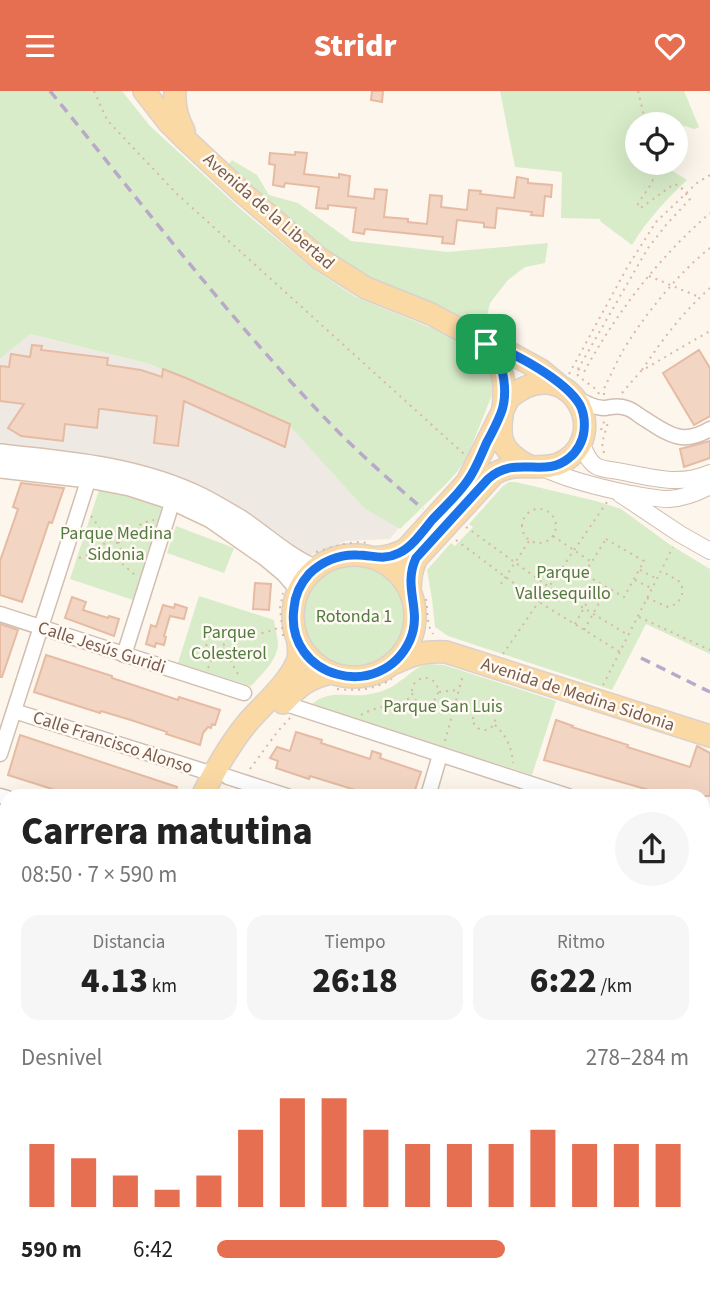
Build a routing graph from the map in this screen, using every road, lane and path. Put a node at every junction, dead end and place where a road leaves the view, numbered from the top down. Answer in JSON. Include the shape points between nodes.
{"nodes":[{"id":1,"x":94,"y":91,"type":"edge"},
{"id":2,"x":144,"y":91,"type":"edge"},
{"id":3,"x":175,"y":91,"type":"edge"},
{"id":4,"x":638,"y":91,"type":"edge"},
{"id":5,"x":643,"y":112,"type":"edge"},
{"id":6,"x":192,"y":145,"type":"junction"},
{"id":7,"x":655,"y":175,"type":"edge"},
{"id":8,"x":710,"y":175,"type":"edge"},
{"id":9,"x":686,"y":193,"type":"junction"},
{"id":10,"x":710,"y":213,"type":"edge"},
{"id":11,"x":710,"y":248,"type":"edge"},
{"id":12,"x":649,"y":276,"type":"junction"},
{"id":13,"x":672,"y":285,"type":"junction"},
{"id":14,"x":710,"y":288,"type":"edge"},
{"id":15,"x":699,"y":297,"type":"junction"},
{"id":16,"x":710,"y":331,"type":"edge"},
{"id":17,"x":486,"y":344,"type":"junction"},
{"id":18,"x":573,"y":367,"type":"junction"},
{"id":19,"x":578,"y":369,"type":"junction"},
{"id":20,"x":641,"y":371,"type":"junction"},
{"id":21,"x":568,"y":391,"type":"junction"},
{"id":22,"x":616,"y":396,"type":"dead end"},
{"id":23,"x":604,"y":407,"type":"junction"},
{"id":24,"x":502,"y":411,"type":"junction"},
{"id":25,"x":710,"y":429,"type":"edge"},
{"id":26,"x":582,"y":439,"type":"junction"},
{"id":27,"x":600,"y":452,"type":"dead end"},
{"id":28,"x":0,"y":454,"type":"edge"},
{"id":29,"x":467,"y":457,"type":"dead end"},
{"id":30,"x":606,"y":460,"type":"dead end"},
{"id":31,"x":536,"y":467,"type":"junction"},
{"id":32,"x":0,"y":468,"type":"edge"},
{"id":33,"x":710,"y":473,"type":"edge"},
{"id":34,"x":89,"y":478,"type":"junction"},
{"id":35,"x":710,"y":486,"type":"edge"},
{"id":36,"x":611,"y":496,"type":"junction"},
{"id":37,"x":81,"y":503,"type":"junction"},
{"id":38,"x":171,"y":509,"type":"junction"},
{"id":39,"x":464,"y":525,"type":"dead end"},
{"id":40,"x":680,"y":534,"type":"junction"},
{"id":41,"x":552,"y":536,"type":"junction"},
{"id":42,"x":452,"y":538,"type":"dead end"},
{"id":43,"x":529,"y":540,"type":"junction"},
{"id":44,"x":106,"y":542,"type":"junction"},
{"id":45,"x":118,"y":543,"type":"junction"},
{"id":46,"x":574,"y":550,"type":"junction"},
{"id":47,"x":710,"y":551,"type":"edge"},
{"id":48,"x":101,"y":552,"type":"junction"},
{"id":49,"x":374,"y":552,"type":"junction"},
{"id":50,"x":116,"y":559,"type":"junction"},
{"id":51,"x":62,"y":562,"type":"junction"},
{"id":52,"x":312,"y":562,"type":"junction"},
{"id":53,"x":591,"y":562,"type":"junction"},
{"id":54,"x":515,"y":563,"type":"junction"},
{"id":55,"x":639,"y":569,"type":"junction"},
{"id":56,"x":662,"y":570,"type":"junction"},
{"id":57,"x":505,"y":578,"type":"junction"},
{"id":58,"x":634,"y":579,"type":"junction"},
{"id":59,"x":657,"y":579,"type":"junction"},
{"id":60,"x":598,"y":582,"type":"junction"},
{"id":61,"x":147,"y":584,"type":"junction"},
{"id":62,"x":501,"y":584,"type":"dead end"},
{"id":63,"x":292,"y":587,"type":"junction"},
{"id":64,"x":549,"y":587,"type":"junction"},
{"id":65,"x":607,"y":588,"type":"junction"},
{"id":66,"x":652,"y":589,"type":"junction"},
{"id":67,"x":418,"y":593,"type":"junction"},
{"id":68,"x":647,"y":598,"type":"junction"},
{"id":69,"x":539,"y":602,"type":"junction"},
{"id":70,"x":584,"y":608,"type":"junction"},
{"id":71,"x":0,"y":614,"type":"edge"},
{"id":72,"x":593,"y":614,"type":"junction"},
{"id":73,"x":638,"y":617,"type":"junction"},
{"id":74,"x":415,"y":620,"type":"junction"},
{"id":75,"x":575,"y":625,"type":"junction"},
{"id":76,"x":40,"y":628,"type":"junction"},
{"id":77,"x":278,"y":628,"type":"dead end"},
{"id":78,"x":583,"y":630,"type":"junction"},
{"id":79,"x":628,"y":635,"type":"junction"},
{"id":80,"x":226,"y":637,"type":"junction"},
{"id":81,"x":291,"y":642,"type":"junction"},
{"id":82,"x":440,"y":644,"type":"junction"},
{"id":83,"x":223,"y":647,"type":"junction"},
{"id":84,"x":217,"y":650,"type":"junction"},
{"id":85,"x":710,"y":650,"type":"edge"},
{"id":86,"x":620,"y":652,"type":"junction"},
{"id":87,"x":124,"y":655,"type":"junction"},
{"id":88,"x":501,"y":657,"type":"dead end"},
{"id":89,"x":465,"y":669,"type":"dead end"},
{"id":90,"x":393,"y":671,"type":"junction"},
{"id":91,"x":202,"y":679,"type":"junction"},
{"id":92,"x":332,"y":681,"type":"junction"},
{"id":93,"x":601,"y":689,"type":"dead end"},
{"id":94,"x":458,"y":690,"type":"junction"},
{"id":95,"x":438,"y":691,"type":"junction"},
{"id":96,"x":242,"y":692,"type":"joint"},
{"id":97,"x":413,"y":695,"type":"junction"},
{"id":98,"x":290,"y":706,"type":"junction"},
{"id":99,"x":453,"y":709,"type":"junction"},
{"id":100,"x":14,"y":711,"type":"junction"},
{"id":101,"x":474,"y":715,"type":"junction"},
{"id":102,"x":494,"y":724,"type":"junction"},
{"id":103,"x":352,"y":727,"type":"junction"},
{"id":104,"x":710,"y":736,"type":"edge"},
{"id":105,"x":441,"y":752,"type":"junction"},
{"id":106,"x":0,"y":754,"type":"edge"},
{"id":107,"x":513,"y":771,"type":"dead end"},
{"id":108,"x":228,"y":777,"type":"junction"},
{"id":109,"x":212,"y":789,"type":"edge"},
{"id":110,"x":222,"y":789,"type":"edge"},
{"id":111,"x":265,"y":789,"type":"edge"},
{"id":112,"x":430,"y":789,"type":"edge"},
{"id":113,"x":548,"y":789,"type":"edge"}],
"edges":[{"from":1,"to":29,"type":"path","via":[[107,120],[177,194]]},
{"from":2,"to":6,"type":"main road","name":"Avenida de la Libertad"},
{"from":3,"to":6,"type":"main road","via":[[179,123]]},
{"from":4,"to":5,"type":"path"},
{"from":6,"to":17,"type":"main road","name":"Avenida de la Libertad","via":[[339,271]]},
{"from":7,"to":9,"type":"path","via":[[637,206],[674,184]]},
{"from":8,"to":9,"type":"path"},
{"from":9,"to":18,"type":"path","via":[[656,222]]},
{"from":9,"to":19,"type":"path","via":[[689,201],[649,248]]},
{"from":10,"to":12,"type":"path"},
{"from":11,"to":13,"type":"path"},
{"from":12,"to":13,"type":"path"},
{"from":12,"to":19,"type":"path","via":[[614,321],[584,372]]},
{"from":13,"to":15,"type":"path"},
{"from":13,"to":23,"type":"path","via":[[621,355],[604,389]]},
{"from":14,"to":15,"type":"path"},
{"from":15,"to":20,"type":"path"},
{"from":16,"to":20,"type":"path"},
{"from":17,"to":21,"type":"main road","name":"Avenida de la Libertad","via":[[541,370]]},
{"from":17,"to":24,"type":"main road","via":[[502,372]]},
{"from":18,"to":19,"type":"path"},
{"from":18,"to":21,"type":"path"},
{"from":19,"to":23,"type":"path","via":[[578,376],[597,390]]},
{"from":20,"to":22,"type":"path"},
{"from":21,"to":23,"type":"street","via":[[587,404]]},
{"from":21,"to":24,"type":"main road","via":[[534,383],[509,398]]},
{"from":21,"to":26,"type":"main road","via":[[582,408]]},
{"from":23,"to":25,"type":"street","via":[[626,408],[677,436],[689,438]]},
{"from":23,"to":26,"type":"street"},
{"from":23,"to":27,"type":"path"},
{"from":23,"to":30,"type":"path"},
{"from":24,"to":31,"type":"main road","via":[[502,438],[508,450],[517,460]]},
{"from":24,"to":49,"type":"main road","via":[[467,482],[406,549],[387,557]]},
{"from":26,"to":31,"type":"main road","via":[[569,459]]},
{"from":26,"to":33,"type":"street","via":[[592,462],[601,468],[682,481]]},
{"from":28,"to":52,"type":"main road","via":[[115,468],[162,482],[240,519],[290,558]]},
{"from":31,"to":36,"type":"street"},
{"from":31,"to":67,"type":"main road","via":[[502,469],[488,479],[416,558],[410,579]]},
{"from":32,"to":34,"type":"main road"},
{"from":34,"to":37,"type":"street"},
{"from":34,"to":38,"type":"main road","via":[[130,486]]},
{"from":35,"to":36,"type":"street","via":[[671,499]]},
{"from":36,"to":40,"type":"street"},
{"from":36,"to":46,"type":"path"},
{"from":37,"to":44,"type":"path"},
{"from":37,"to":51,"type":"street"},
{"from":38,"to":45,"type":"path"},
{"from":38,"to":61,"type":"street"},
{"from":38,"to":63,"type":"main road","via":[[211,518],[285,572]]},
{"from":39,"to":54,"type":"path"},
{"from":40,"to":47,"type":"street"},
{"from":40,"to":56,"type":"path"},
{"from":41,"to":43,"type":"path","via":[[539,543]]},
{"from":41,"to":43,"type":"path","via":[[554,520],[547,512],[536,510],[522,525]]},
{"from":41,"to":46,"type":"path"},
{"from":42,"to":57,"type":"path"},
{"from":43,"to":54,"type":"path"},
{"from":44,"to":45,"type":"path"},
{"from":44,"to":48,"type":"path"},
{"from":45,"to":50,"type":"path","via":[[121,552]]},
{"from":46,"to":53,"type":"path"},
{"from":46,"to":64,"type":"path"},
{"from":48,"to":50,"type":"path","via":[[108,560]]},
{"from":48,"to":51,"type":"path"},
{"from":49,"to":52,"type":"main road"},
{"from":49,"to":52,"type":"path","via":[[363,542],[344,543]]},
{"from":49,"to":67,"type":"main road"},
{"from":50,"to":61,"type":"path"},
{"from":51,"to":76,"type":"street"},
{"from":52,"to":63,"type":"main road"},
{"from":53,"to":55,"type":"path","via":[[606,539],[644,561]]},
{"from":53,"to":60,"type":"path","via":[[584,574]]},
{"from":54,"to":57,"type":"path"},
{"from":54,"to":64,"type":"path"},
{"from":55,"to":58,"type":"path"},
{"from":55,"to":59,"type":"path"},
{"from":56,"to":59,"type":"path"},
{"from":56,"to":68,"type":"path","via":[[680,582],[682,598],[668,607]]},
{"from":57,"to":62,"type":"path"},
{"from":57,"to":69,"type":"path"},
{"from":58,"to":65,"type":"path","via":[[624,597]]},
{"from":58,"to":66,"type":"path"},
{"from":59,"to":66,"type":"path"},
{"from":60,"to":65,"type":"path"},
{"from":60,"to":70,"type":"path"},
{"from":61,"to":87,"type":"street"},
{"from":63,"to":81,"type":"main road"},
{"from":63,"to":81,"type":"path","via":[[280,608],[281,625]]},
{"from":64,"to":69,"type":"path"},
{"from":64,"to":70,"type":"path"},
{"from":65,"to":72,"type":"path"},
{"from":66,"to":68,"type":"path"},
{"from":67,"to":74,"type":"main road"},
{"from":67,"to":82,"type":"path","via":[[430,631]]},
{"from":68,"to":73,"type":"path"},
{"from":69,"to":75,"type":"path"},
{"from":69,"to":88,"type":"path"},
{"from":70,"to":72,"type":"path"},
{"from":70,"to":75,"type":"path"},
{"from":71,"to":76,"type":"street","name":"Calle Jesús Guridi"},
{"from":72,"to":78,"type":"path"},
{"from":72,"to":79,"type":"path"},
{"from":73,"to":79,"type":"path"},
{"from":73,"to":85,"type":"path"},
{"from":74,"to":82,"type":"main road","name":"Avenida de Medina Sidonia","via":[[429,640]]},
{"from":74,"to":90,"type":"main road"},
{"from":75,"to":78,"type":"path"},
{"from":76,"to":87,"type":"street","name":"Calle Jesús Guridi"},
{"from":76,"to":100,"type":"street"},
{"from":77,"to":80,"type":"path","via":[[247,637]]},
{"from":78,"to":86,"type":"path"},
{"from":79,"to":86,"type":"path"},
{"from":80,"to":83,"type":"path"},
{"from":80,"to":84,"type":"path","via":[[216,629],[207,633],[205,643]]},
{"from":81,"to":92,"type":"main road"},
{"from":81,"to":108,"type":"main road","via":[[299,655],[297,664],[226,752]]},
{"from":82,"to":90,"type":"main road","name":"Avenida de Medina Sidonia","via":[[411,655]]},
{"from":82,"to":104,"type":"main road","name":"Avenida de Medina Sidonia"},
{"from":83,"to":84,"type":"path"},
{"from":83,"to":96,"type":"path","via":[[239,674]]},
{"from":84,"to":91,"type":"path"},
{"from":86,"to":93,"type":"path"},
{"from":87,"to":91,"type":"street","name":"Calle Jesús Guridi"},
{"from":89,"to":94,"type":"path"},
{"from":90,"to":92,"type":"main road"},
{"from":90,"to":92,"type":"path","via":[[379,686],[369,689]]},
{"from":91,"to":96,"type":"street","name":"Calle Jesús Guridi"},
{"from":92,"to":98,"type":"main road","via":[[317,676],[301,685]]},
{"from":94,"to":95,"type":"path"},
{"from":94,"to":99,"type":"path"},
{"from":95,"to":97,"type":"path","via":[[427,703]]},
{"from":95,"to":97,"type":"path","via":[[436,684],[425,678],[415,683]]},
{"from":97,"to":103,"type":"path","via":[[363,713]]},
{"from":98,"to":103,"type":"street"},
{"from":98,"to":108,"type":"main road","via":[[254,737]]},
{"from":98,"to":108,"type":"path","via":[[265,747]]},
{"from":99,"to":101,"type":"path"},
{"from":99,"to":105,"type":"path"},
{"from":100,"to":106,"type":"street"},
{"from":100,"to":108,"type":"street","name":"Calle Francisco Alonso"},
{"from":101,"to":102,"type":"path","via":[[473,722],[481,730]]},
{"from":101,"to":102,"type":"path","via":[[478,709],[489,708],[496,717]]},
{"from":102,"to":107,"type":"path","via":[[510,745]]},
{"from":103,"to":105,"type":"street"},
{"from":105,"to":112,"type":"street"},
{"from":105,"to":113,"type":"street"},
{"from":108,"to":109,"type":"main road"},
{"from":108,"to":110,"type":"main road"},
{"from":108,"to":111,"type":"street","name":"Calle Francisco Alonso"}]}
